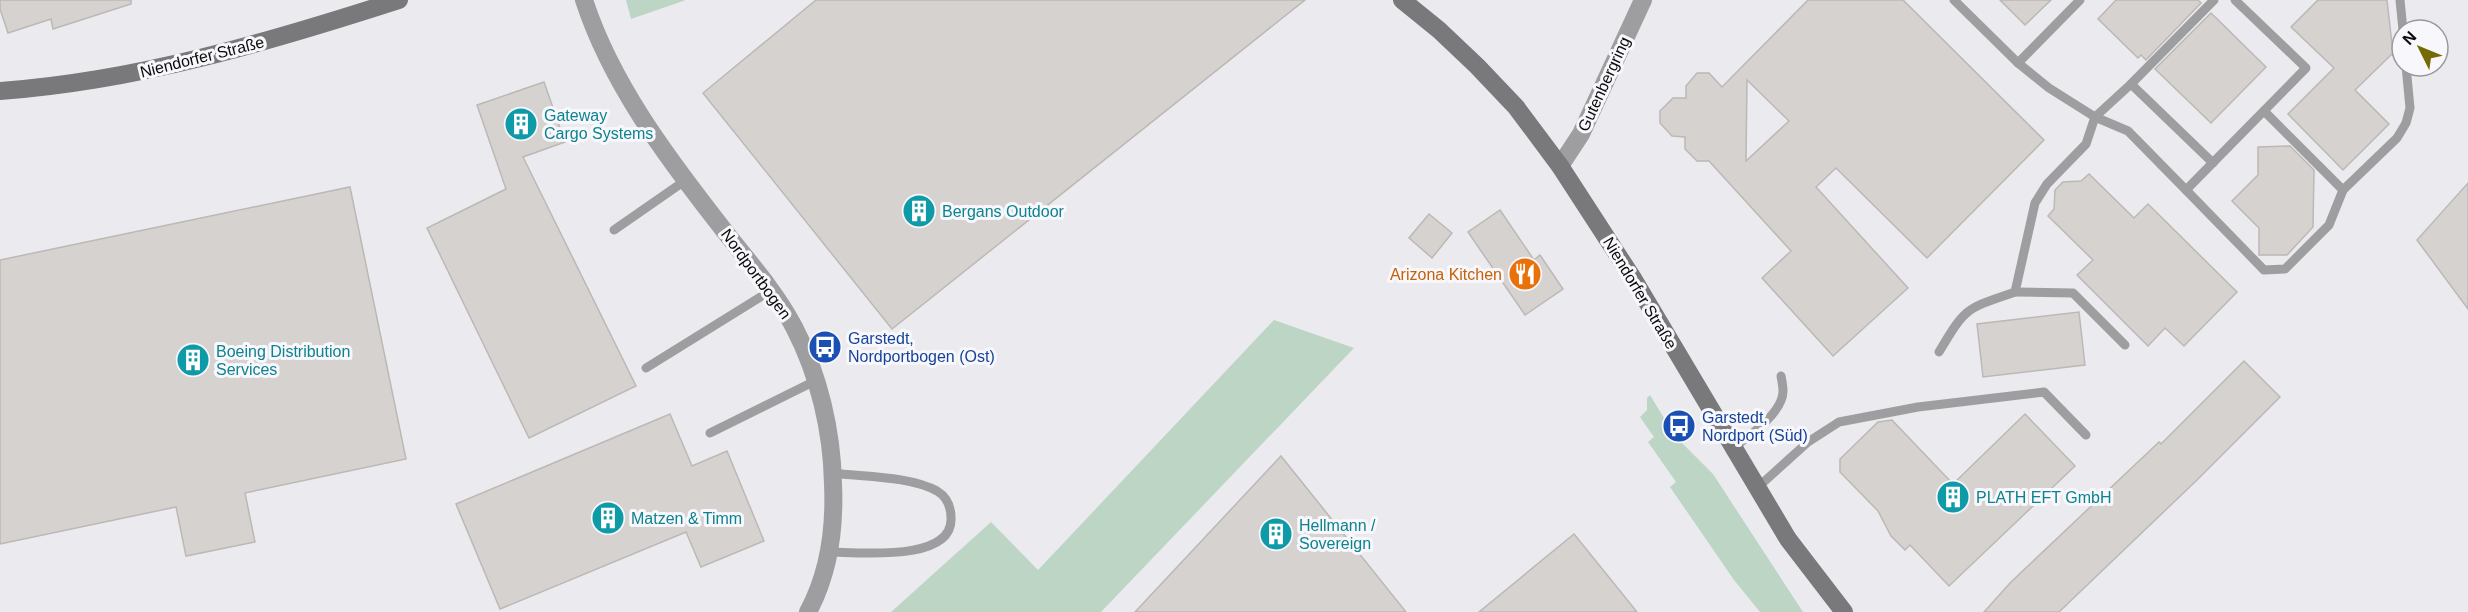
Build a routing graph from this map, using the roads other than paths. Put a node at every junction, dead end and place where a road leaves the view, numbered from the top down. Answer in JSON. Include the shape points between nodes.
{"nodes":[{"id":1,"x":399,"y":0,"type":"edge"},
{"id":2,"x":584,"y":0,"type":"edge"},
{"id":3,"x":1402,"y":0,"type":"edge"},
{"id":4,"x":1643,"y":0,"type":"edge"},
{"id":5,"x":1954,"y":0,"type":"edge"},
{"id":6,"x":2080,"y":0,"type":"edge"},
{"id":7,"x":2214,"y":0,"type":"edge"},
{"id":8,"x":2235,"y":0,"type":"edge"},
{"id":9,"x":2400,"y":0,"type":"edge"},
{"id":10,"x":2402,"y":18,"type":"edge"},
{"id":11,"x":2018,"y":63,"type":"junction"},
{"id":12,"x":2407,"y":78,"type":"edge"},
{"id":13,"x":2131,"y":84,"type":"junction"},
{"id":14,"x":0,"y":91,"type":"edge"},
{"id":15,"x":2264,"y":111,"type":"junction"},
{"id":16,"x":2095,"y":117,"type":"junction"},
{"id":17,"x":2213,"y":163,"type":"junction"},
{"id":18,"x":1560,"y":166,"type":"junction"},
{"id":19,"x":686,"y":180,"type":"junction"},
{"id":20,"x":2186,"y":190,"type":"junction"},
{"id":21,"x":2343,"y":190,"type":"junction"},
{"id":22,"x":614,"y":230,"type":"dead end"},
{"id":23,"x":770,"y":291,"type":"junction"},
{"id":24,"x":2015,"y":292,"type":"junction"},
{"id":25,"x":2125,"y":345,"type":"dead end"},
{"id":26,"x":1939,"y":352,"type":"dead end"},
{"id":27,"x":646,"y":368,"type":"dead end"},
{"id":28,"x":1781,"y":376,"type":"dead end"},
{"id":29,"x":815,"y":381,"type":"junction"},
{"id":30,"x":710,"y":433,"type":"dead end"},
{"id":31,"x":2086,"y":435,"type":"dead end"},
{"id":32,"x":1733,"y":448,"type":"junction"},
{"id":33,"x":833,"y":473,"type":"junction"},
{"id":34,"x":1757,"y":488,"type":"junction"},
{"id":35,"x":829,"y":552,"type":"junction"},
{"id":36,"x":808,"y":612,"type":"edge"},
{"id":37,"x":1844,"y":612,"type":"edge"}],
"edges":[{"from":1,"to":14,"type":"main road","name":"Niendorfer Straße","via":[[225,52],[131,75]]},
{"from":2,"to":19,"type":"street","name":"Nordportbogen","via":[[618,77]]},
{"from":3,"to":18,"type":"main road","name":"Niendorfer Straße","via":[[1477,66],[1516,107]]},
{"from":4,"to":18,"type":"street","name":"Gutenbergring","via":[[1581,134]]},
{"from":5,"to":11,"type":"lane"},
{"from":6,"to":11,"type":"lane"},
{"from":7,"to":13,"type":"lane"},
{"from":8,"to":15,"type":"lane","via":[[2306,68]]},
{"from":9,"to":10,"type":"lane"},
{"from":11,"to":16,"type":"lane"},
{"from":12,"to":21,"type":"lane","via":[[2410,108],[2406,123],[2397,138]]},
{"from":13,"to":16,"type":"lane"},
{"from":13,"to":17,"type":"lane"},
{"from":15,"to":17,"type":"lane"},
{"from":15,"to":21,"type":"lane"},
{"from":16,"to":20,"type":"lane","via":[[2128,130]]},
{"from":16,"to":24,"type":"lane","via":[[2085,144],[2047,184],[2035,203]]},
{"from":17,"to":20,"type":"lane"},
{"from":18,"to":32,"type":"main road","name":"Niendorfer Straße","via":[[1634,280]]},
{"from":19,"to":22,"type":"lane"},
{"from":19,"to":23,"type":"street","name":"Nordportbogen"},
{"from":20,"to":21,"type":"lane","via":[[2264,270],[2285,269],[2329,225]]},
{"from":23,"to":27,"type":"lane"},
{"from":23,"to":29,"type":"street","name":"Nordportbogen","via":[[794,327]]},
{"from":24,"to":25,"type":"lane","via":[[2073,293]]},
{"from":24,"to":26,"type":"lane","via":[[1971,307],[1960,317]]},
{"from":28,"to":32,"type":"lane","via":[[1784,393],[1776,409]]},
{"from":29,"to":30,"type":"lane"},
{"from":29,"to":33,"type":"street","name":"Nordportbogen","via":[[826,414]]},
{"from":31,"to":34,"type":"lane","via":[[2044,392],[1918,406],[1839,422],[1808,442]]},
{"from":32,"to":34,"type":"main road","name":"Niendorfer Straße"},
{"from":33,"to":35,"type":"street","name":"Nordportbogen"},
{"from":33,"to":35,"type":"lane","via":[[919,484],[939,492],[950,505],[952,522],[944,537],[929,547],[905,552]]},
{"from":34,"to":37,"type":"main road","name":"Niendorfer Straße","via":[[1788,539]]},
{"from":35,"to":36,"type":"street","name":"Nordportbogen"}]}
